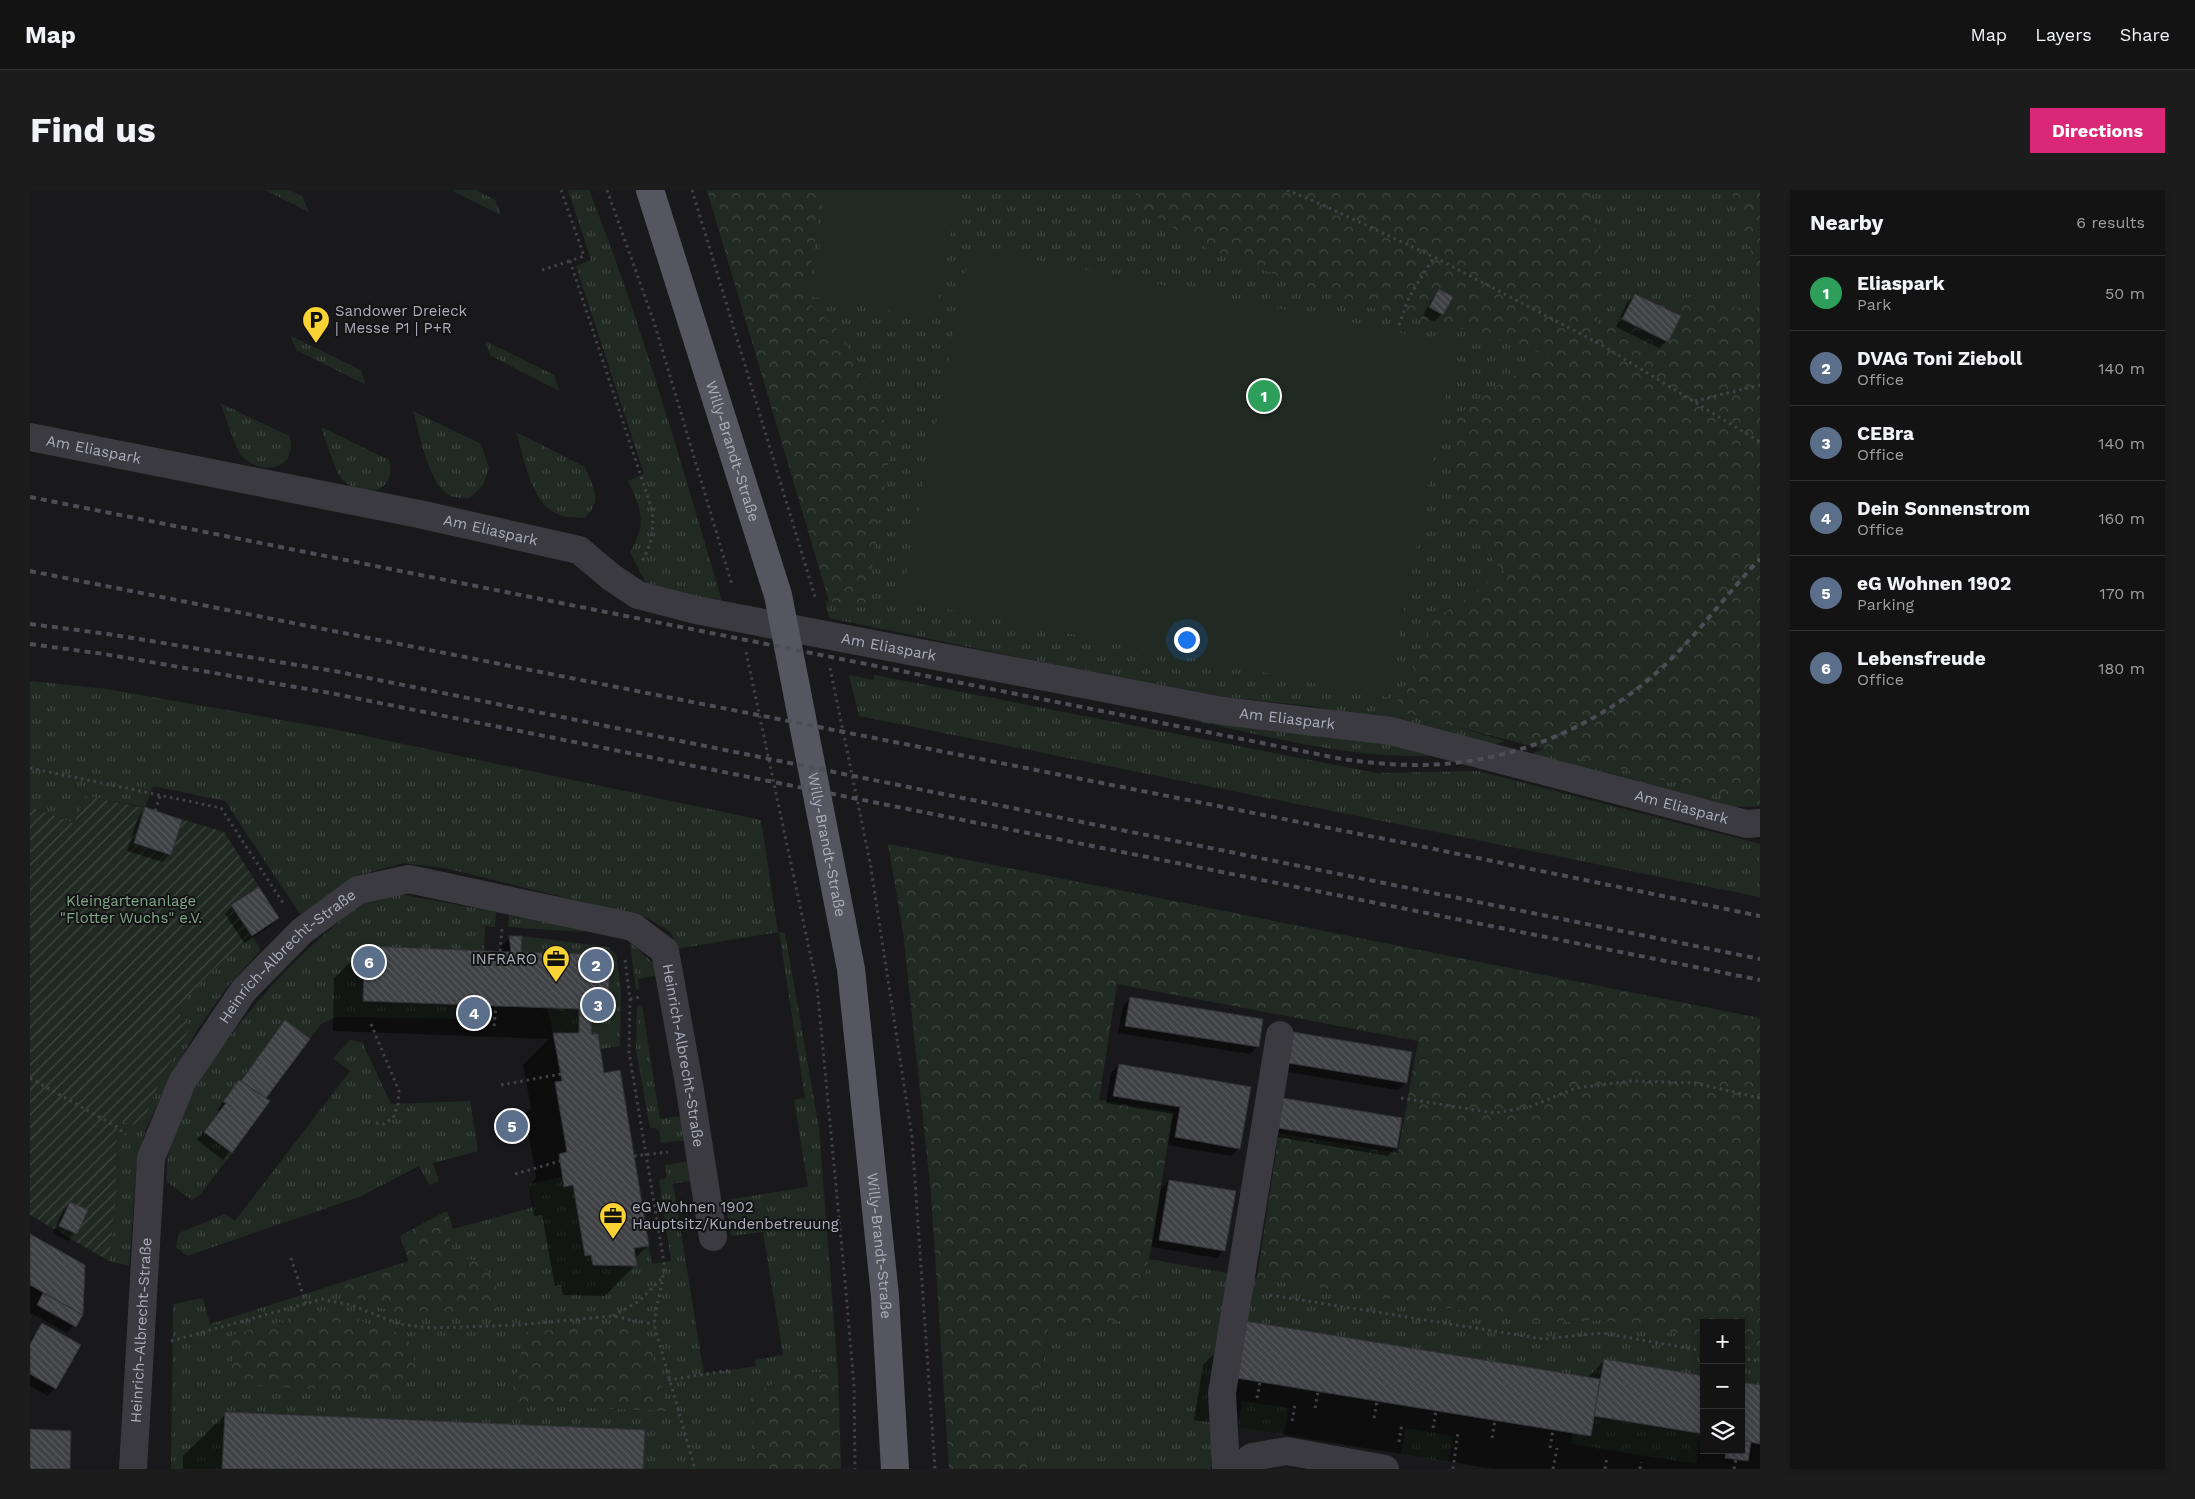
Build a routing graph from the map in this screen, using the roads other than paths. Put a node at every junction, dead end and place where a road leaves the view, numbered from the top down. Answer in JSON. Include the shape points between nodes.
{"nodes":[{"id":1,"x":646,"y":190,"type":"edge"},
{"id":2,"x":650,"y":190,"type":"edge"},
{"id":3,"x":664,"y":236,"type":"junction"},
{"id":4,"x":30,"y":437,"type":"edge"},
{"id":5,"x":1760,"y":823,"type":"edge"},
{"id":6,"x":1280,"y":1035,"type":"dead end"},
{"id":7,"x":713,"y":1237,"type":"dead end"},
{"id":8,"x":134,"y":1469,"type":"edge"},
{"id":9,"x":895,"y":1469,"type":"edge"},
{"id":10,"x":1226,"y":1469,"type":"edge"},
{"id":11,"x":1238,"y":1469,"type":"edge"},
{"id":12,"x":1385,"y":1469,"type":"edge"}],
"edges":[{"from":1,"to":3,"type":"main road","name":"Willy-Brandt-Straße"},
{"from":2,"to":3,"type":"main road","name":"Willy-Brandt-Straße"},
{"from":3,"to":9,"type":"main road","name":"Willy-Brandt-Straße","via":[[778,595],[850,969],[886,1296]]},
{"from":4,"to":5,"type":"street","name":"Am Eliaspark","via":[[419,514],[578,550],[638,595],[696,610],[1223,711],[1391,731],[1746,824]]},
{"from":6,"to":10,"type":"street","via":[[1222,1392]]},
{"from":7,"to":8,"type":"street","name":"Heinrich-Albrecht-Straße","via":[[665,951],[633,927],[409,879],[358,890],[302,931],[244,990],[182,1082],[151,1158]]},
{"from":11,"to":12,"type":"street","via":[[1252,1457],[1287,1451]]}]}
